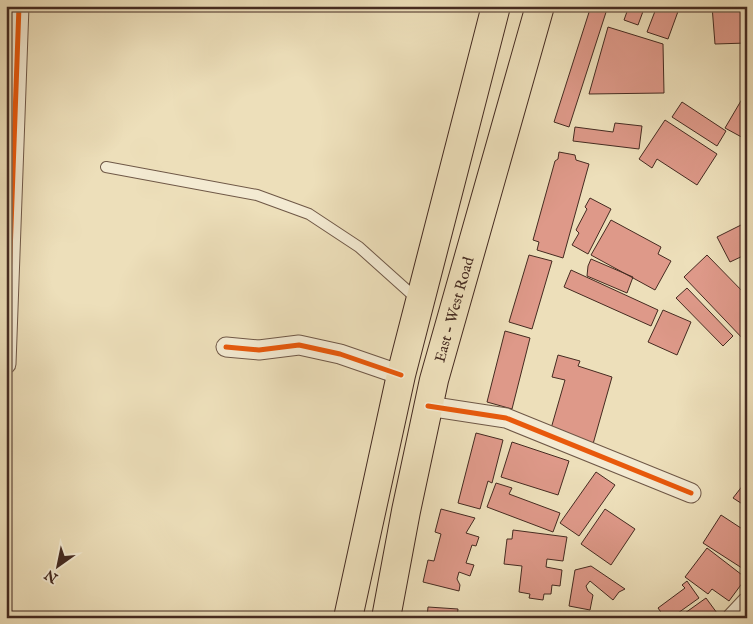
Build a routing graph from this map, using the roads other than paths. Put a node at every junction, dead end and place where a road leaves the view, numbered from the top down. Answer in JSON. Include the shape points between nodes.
{"nodes":[{"id":1,"x":19,"y":6,"type":"edge"},
{"id":2,"x":496,"y":6,"type":"edge"},
{"id":3,"x":540,"y":6,"type":"edge"},
{"id":4,"x":106,"y":167,"type":"dead end"},
{"id":5,"x":420,"y":301,"type":"junction"},
{"id":6,"x":226,"y":347,"type":"dead end"},
{"id":7,"x":6,"y":364,"type":"edge"},
{"id":8,"x":401,"y":375,"type":"junction"},
{"id":9,"x":428,"y":406,"type":"junction"},
{"id":10,"x":691,"y":493,"type":"dead end"},
{"id":11,"x":747,"y":602,"type":"edge"},
{"id":12,"x":348,"y":618,"type":"edge"},
{"id":13,"x":386,"y":618,"type":"edge"},
{"id":14,"x":732,"y":618,"type":"edge"}],
"edges":[{"from":1,"to":7,"type":"street"},
{"from":2,"to":5,"type":"main road"},
{"from":3,"to":9,"type":"main road","name":"East - West Road"},
{"from":4,"to":5,"type":"lane","via":[[257,195],[309,214],[359,247]]},
{"from":5,"to":8,"type":"main road"},
{"from":6,"to":8,"type":"street","via":[[259,350],[299,344]]},
{"from":8,"to":12,"type":"main road"},
{"from":9,"to":10,"type":"street","via":[[506,418]]},
{"from":9,"to":13,"type":"main road","name":"East - West Road"},
{"from":11,"to":14,"type":"street"}]}
